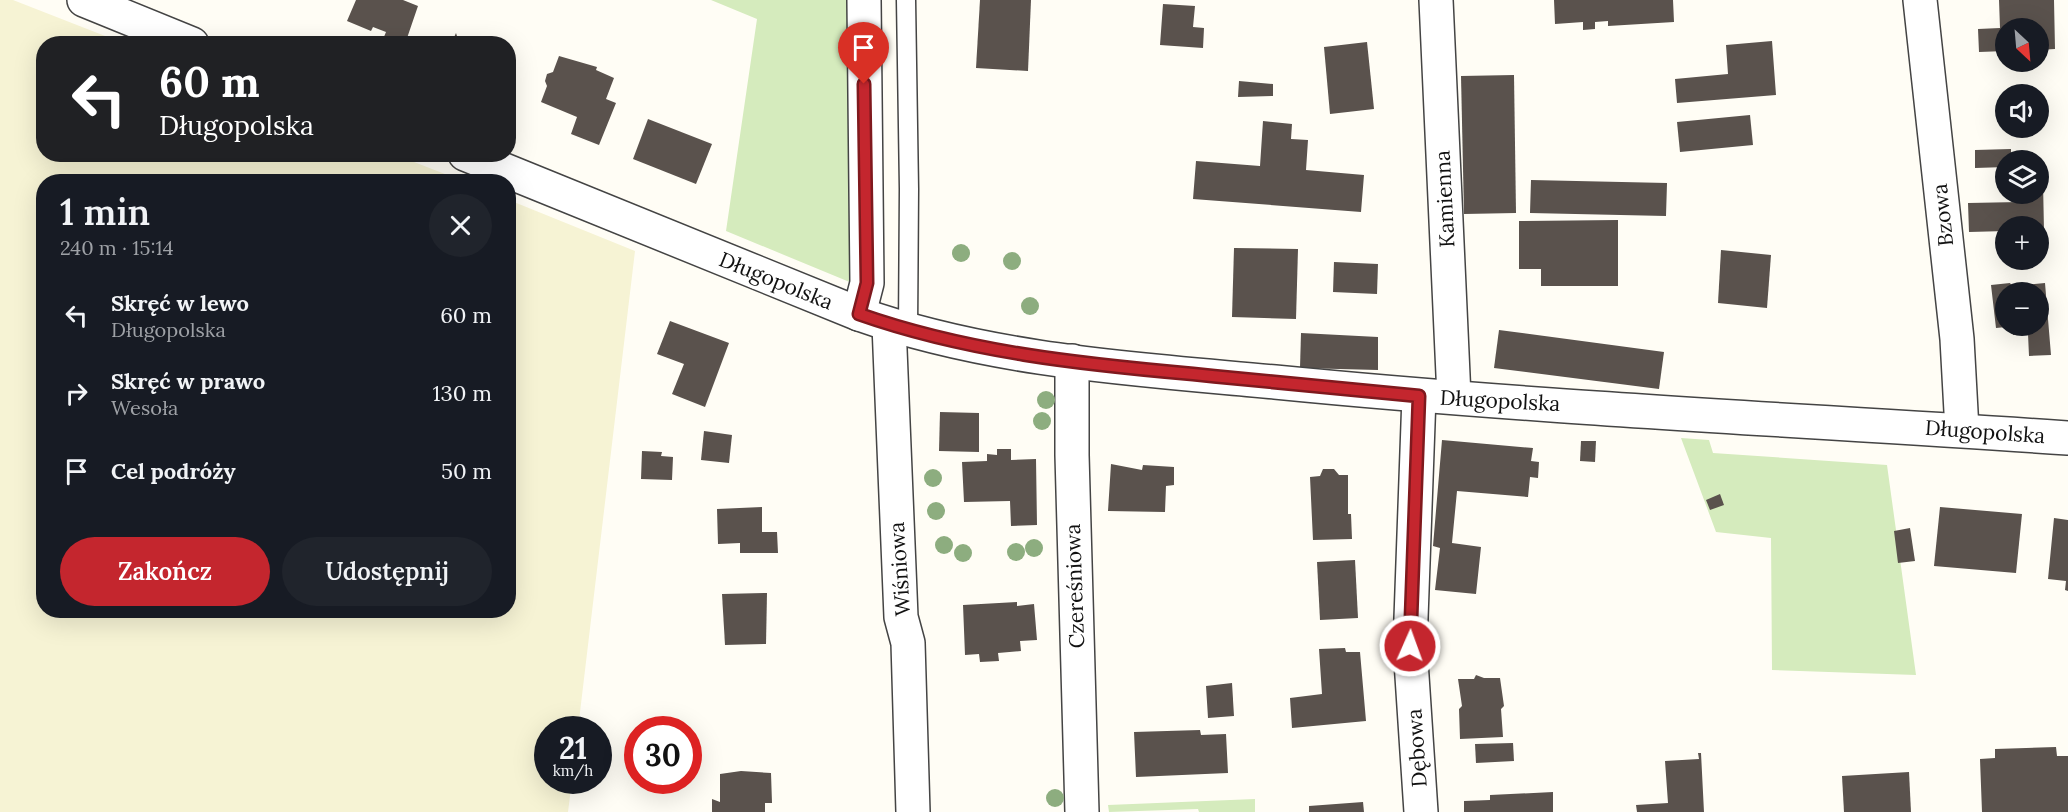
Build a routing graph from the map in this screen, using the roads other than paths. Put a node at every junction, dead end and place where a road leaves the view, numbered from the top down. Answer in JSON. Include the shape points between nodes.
{"nodes":[{"id":1,"x":84,"y":0,"type":"edge"},
{"id":2,"x":864,"y":0,"type":"edge"},
{"id":3,"x":906,"y":0,"type":"edge"},
{"id":4,"x":1436,"y":0,"type":"edge"},
{"id":5,"x":1920,"y":0,"type":"edge"},
{"id":6,"x":172,"y":36,"type":"edge"},
{"id":7,"x":485,"y":162,"type":"edge"},
{"id":8,"x":515,"y":174,"type":"edge"},
{"id":9,"x":516,"y":175,"type":"edge"},
{"id":10,"x":885,"y":323,"type":"junction"},
{"id":11,"x":1072,"y":361,"type":"junction"},
{"id":12,"x":1419,"y":396,"type":"junction"},
{"id":13,"x":1454,"y":397,"type":"junction"},
{"id":14,"x":1962,"y":430,"type":"junction"},
{"id":15,"x":2068,"y":438,"type":"edge"},
{"id":16,"x":913,"y":812,"type":"edge"},
{"id":17,"x":1082,"y":812,"type":"edge"},
{"id":18,"x":1421,"y":812,"type":"edge"}],
"edges":[{"from":1,"to":6,"type":"street"},
{"from":2,"to":10,"type":"street","name":"Wiśniowa","via":[[867,283]]},
{"from":3,"to":10,"type":"lane","via":[[909,189]]},
{"from":4,"to":13,"type":"street","name":"Kamienna"},
{"from":5,"to":14,"type":"street","name":"Bzowa","via":[[1957,339]]},
{"from":7,"to":8,"type":"street","name":"Długopolska"},
{"from":9,"to":10,"type":"street","name":"Długopolska"},
{"from":10,"to":11,"type":"street","name":"Długopolska","via":[[971,346]]},
{"from":10,"to":16,"type":"street","name":"Wiśniowa","via":[[901,617],[908,643]]},
{"from":11,"to":12,"type":"street","name":"Długopolska"},
{"from":11,"to":17,"type":"street","name":"Czereśniowa"},
{"from":12,"to":13,"type":"street","name":"Długopolska"},
{"from":12,"to":18,"type":"street","name":"Dębowa","via":[[1410,646]]},
{"from":13,"to":14,"type":"street","name":"Długopolska"},
{"from":14,"to":15,"type":"street","name":"Długopolska"}]}
